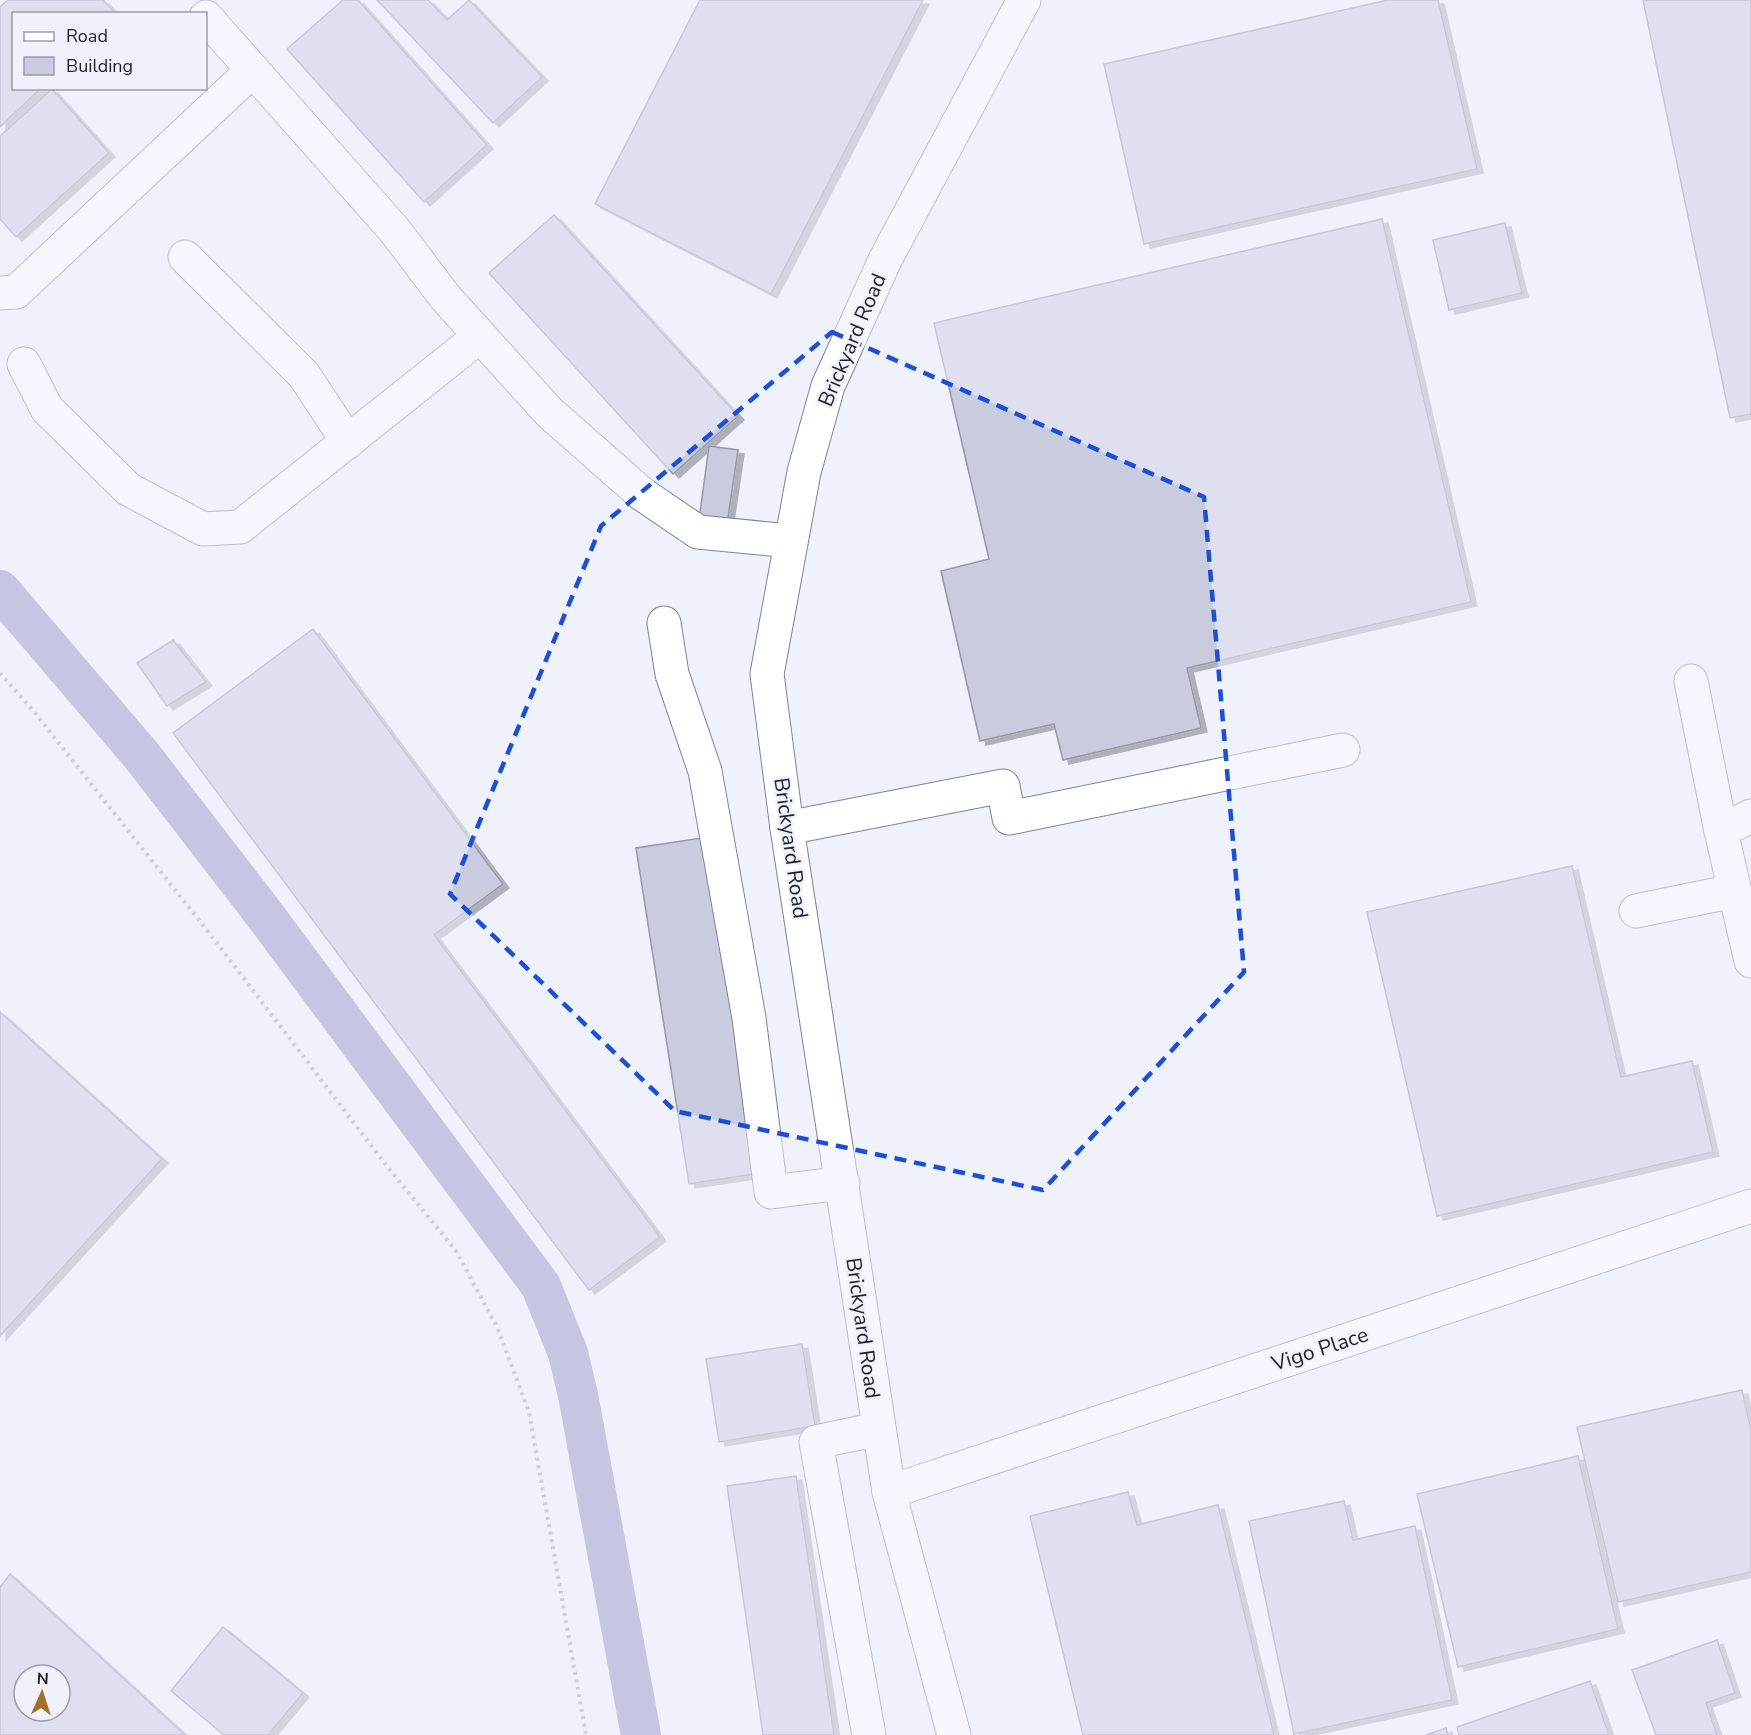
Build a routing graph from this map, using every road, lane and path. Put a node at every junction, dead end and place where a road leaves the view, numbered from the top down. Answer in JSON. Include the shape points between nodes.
{"nodes":[{"id":1,"x":185,"y":0,"type":"edge"},
{"id":2,"x":1024,"y":0,"type":"edge"},
{"id":3,"x":200,"y":12,"type":"edge"},
{"id":4,"x":207,"y":18,"type":"edge"},
{"id":5,"x":253,"y":70,"type":"junction"},
{"id":6,"x":185,"y":257,"type":"dead end"},
{"id":7,"x":0,"y":293,"type":"edge"},
{"id":8,"x":480,"y":336,"type":"junction"},
{"id":9,"x":24,"y":364,"type":"dead end"},
{"id":10,"x":348,"y":442,"type":"junction"},
{"id":11,"x":790,"y":541,"type":"junction"},
{"id":12,"x":664,"y":624,"type":"dead end"},
{"id":13,"x":0,"y":673,"type":"edge"},
{"id":14,"x":1691,"y":681,"type":"dead end"},
{"id":15,"x":1343,"y":750,"type":"dead end"},
{"id":16,"x":1751,"y":816,"type":"edge"},
{"id":17,"x":788,"y":828,"type":"junction"},
{"id":18,"x":1720,"y":831,"type":"junction"},
{"id":19,"x":1734,"y":891,"type":"junction"},
{"id":20,"x":1636,"y":911,"type":"dead end"},
{"id":21,"x":1751,"y":961,"type":"edge"},
{"id":22,"x":843,"y":1183,"type":"junction"},
{"id":23,"x":1751,"y":1206,"type":"edge"},
{"id":24,"x":878,"y":1429,"type":"junction"},
{"id":25,"x":889,"y":1492,"type":"junction"},
{"id":26,"x":586,"y":1735,"type":"edge"},
{"id":27,"x":869,"y":1735,"type":"edge"},
{"id":28,"x":954,"y":1735,"type":"edge"}],
"edges":[{"from":1,"to":3,"type":"street"},
{"from":2,"to":11,"type":"street","name":"Brickyard Road","via":[[885,260],[828,386]]},
{"from":4,"to":5,"type":"street"},
{"from":5,"to":7,"type":"street","via":[[16,292]]},
{"from":5,"to":8,"type":"street","via":[[396,232]]},
{"from":6,"to":10,"type":"street","via":[[304,375]]},
{"from":8,"to":10,"type":"street"},
{"from":8,"to":11,"type":"street","via":[[549,412],[642,494],[698,532]]},
{"from":9,"to":10,"type":"street","via":[[47,409],[128,489],[203,529],[240,526]]},
{"from":11,"to":17,"type":"street","name":"Brickyard Road","via":[[767,674]]},
{"from":12,"to":22,"type":"street","via":[[672,674],[705,771],[749,1018],[771,1192]]},
{"from":13,"to":26,"type":"path","via":[[195,915],[456,1251],[497,1328],[529,1412]]},
{"from":14,"to":18,"type":"street"},
{"from":15,"to":17,"type":"street","via":[[1009,818],[1003,786]]},
{"from":16,"to":18,"type":"street"},
{"from":17,"to":22,"type":"street","name":"Brickyard Road"},
{"from":18,"to":19,"type":"street"},
{"from":19,"to":20,"type":"street"},
{"from":19,"to":21,"type":"street"},
{"from":22,"to":24,"type":"street","name":"Brickyard Road"},
{"from":23,"to":25,"type":"street","name":"Vigo Place"},
{"from":24,"to":25,"type":"street","name":"Brickyard Road"},
{"from":24,"to":27,"type":"street","via":[[816,1442]]},
{"from":25,"to":28,"type":"street","name":"Brickyard Road"}]}
